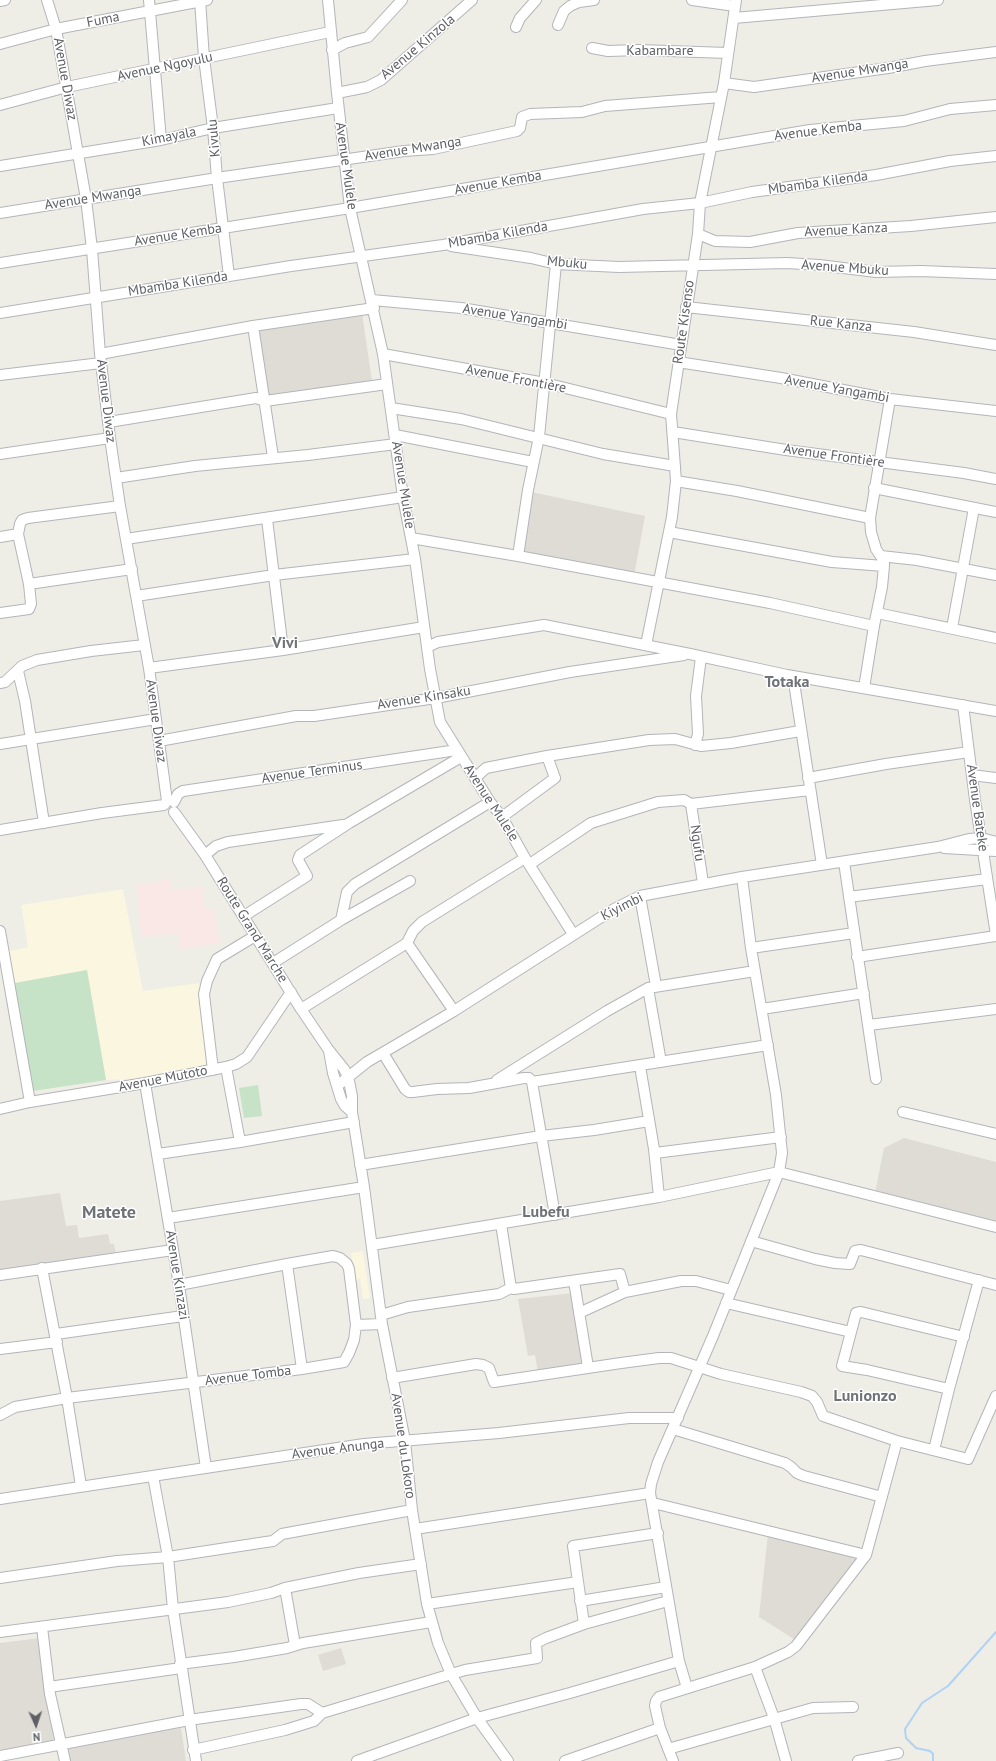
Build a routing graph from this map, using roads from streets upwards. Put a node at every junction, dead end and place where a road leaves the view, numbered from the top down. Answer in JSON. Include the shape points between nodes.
{"nodes":[{"id":1,"x":5,"y":0,"type":"edge"},
{"id":2,"x":47,"y":0,"type":"edge"},
{"id":3,"x":149,"y":0,"type":"edge"},
{"id":4,"x":203,"y":0,"type":"edge"},
{"id":5,"x":329,"y":0,"type":"edge"},
{"id":6,"x":402,"y":0,"type":"edge"},
{"id":7,"x":536,"y":0,"type":"edge"},
{"id":8,"x":594,"y":0,"type":"edge"},
{"id":9,"x":692,"y":0,"type":"edge"},
{"id":10,"x":938,"y":0,"type":"edge"},
{"id":11,"x":0,"y":1,"type":"edge"},
{"id":12,"x":470,"y":1,"type":"edge"},
{"id":13,"x":735,"y":3,"type":"edge"},
{"id":14,"x":150,"y":11,"type":"junction"},
{"id":15,"x":734,"y":18,"type":"junction"},
{"id":16,"x":558,"y":25,"type":"dead end"},
{"id":17,"x":516,"y":27,"type":"dead end"},
{"id":18,"x":56,"y":29,"type":"junction"},
{"id":19,"x":330,"y":32,"type":"junction"},
{"id":20,"x":0,"y":44,"type":"edge"},
{"id":21,"x":592,"y":48,"type":"dead end"},
{"id":22,"x":332,"y":50,"type":"junction"},
{"id":23,"x":996,"y":52,"type":"edge"},
{"id":24,"x":728,"y":53,"type":"junction"},
{"id":25,"x":204,"y":58,"type":"junction"},
{"id":26,"x":154,"y":68,"type":"junction"},
{"id":27,"x":724,"y":83,"type":"junction"},
{"id":28,"x":67,"y":87,"type":"junction"},
{"id":29,"x":337,"y":93,"type":"junction"},
{"id":30,"x":721,"y":97,"type":"junction"},
{"id":31,"x":0,"y":105,"type":"edge"},
{"id":32,"x":996,"y":105,"type":"edge"},
{"id":33,"x":338,"y":108,"type":"junction"},
{"id":34,"x":213,"y":128,"type":"junction"},
{"id":35,"x":161,"y":140,"type":"junction"},
{"id":36,"x":711,"y":146,"type":"junction"},
{"id":37,"x":78,"y":153,"type":"junction"},
{"id":38,"x":996,"y":156,"type":"edge"},
{"id":39,"x":345,"y":160,"type":"junction"},
{"id":40,"x":0,"y":166,"type":"edge"},
{"id":41,"x":217,"y":178,"type":"junction"},
{"id":42,"x":86,"y":199,"type":"junction"},
{"id":43,"x":700,"y":203,"type":"junction"},
{"id":44,"x":350,"y":208,"type":"junction"},
{"id":45,"x":0,"y":213,"type":"edge"},
{"id":46,"x":996,"y":217,"type":"edge"},
{"id":47,"x":223,"y":228,"type":"junction"},
{"id":48,"x":698,"y":234,"type":"junction"},
{"id":49,"x":443,"y":245,"type":"junction"},
{"id":50,"x":92,"y":249,"type":"junction"},
{"id":51,"x":362,"y":257,"type":"junction"},
{"id":52,"x":0,"y":263,"type":"edge"},
{"id":53,"x":556,"y":264,"type":"junction"},
{"id":54,"x":693,"y":265,"type":"junction"},
{"id":55,"x":996,"y":274,"type":"edge"},
{"id":56,"x":228,"y":276,"type":"junction"},
{"id":57,"x":95,"y":298,"type":"junction"},
{"id":58,"x":373,"y":304,"type":"junction"},
{"id":59,"x":686,"y":307,"type":"junction"},
{"id":60,"x":0,"y":313,"type":"edge"},
{"id":61,"x":550,"y":323,"type":"junction"},
{"id":62,"x":253,"y":326,"type":"junction"},
{"id":63,"x":681,"y":345,"type":"junction"},
{"id":64,"x":996,"y":345,"type":"edge"},
{"id":65,"x":383,"y":354,"type":"junction"},
{"id":66,"x":100,"y":358,"type":"junction"},
{"id":67,"x":678,"y":362,"type":"junction"},
{"id":68,"x":0,"y":375,"type":"edge"},
{"id":69,"x":545,"y":383,"type":"junction"},
{"id":70,"x":387,"y":384,"type":"junction"},
{"id":71,"x":890,"y":399,"type":"junction"},
{"id":72,"x":265,"y":401,"type":"junction"},
{"id":73,"x":391,"y":408,"type":"junction"},
{"id":74,"x":996,"y":411,"type":"edge"},
{"id":75,"x":671,"y":414,"type":"junction"},
{"id":76,"x":109,"y":422,"type":"junction"},
{"id":77,"x":673,"y":432,"type":"junction"},
{"id":78,"x":539,"y":437,"type":"junction"},
{"id":79,"x":110,"y":438,"type":"junction"},
{"id":80,"x":395,"y":439,"type":"junction"},
{"id":81,"x":0,"y":454,"type":"edge"},
{"id":82,"x":273,"y":457,"type":"junction"},
{"id":83,"x":533,"y":462,"type":"junction"},
{"id":84,"x":879,"y":463,"type":"junction"},
{"id":85,"x":675,"y":466,"type":"junction"},
{"id":86,"x":116,"y":478,"type":"junction"},
{"id":87,"x":996,"y":479,"type":"edge"},
{"id":88,"x":676,"y":481,"type":"junction"},
{"id":89,"x":874,"y":488,"type":"junction"},
{"id":90,"x":403,"y":497,"type":"junction"},
{"id":91,"x":120,"y":506,"type":"junction"},
{"id":92,"x":974,"y":508,"type":"junction"},
{"id":93,"x":996,"y":512,"type":"edge"},
{"id":94,"x":870,"y":518,"type":"junction"},
{"id":95,"x":267,"y":519,"type":"junction"},
{"id":96,"x":669,"y":532,"type":"junction"},
{"id":97,"x":18,"y":534,"type":"junction"},
{"id":98,"x":0,"y":537,"type":"edge"},
{"id":99,"x":411,"y":538,"type":"junction"},
{"id":100,"x":126,"y":539,"type":"junction"},
{"id":101,"x":518,"y":556,"type":"junction"},
{"id":102,"x":881,"y":556,"type":"junction"},
{"id":103,"x":415,"y":559,"type":"junction"},
{"id":104,"x":884,"y":566,"type":"junction"},
{"id":105,"x":132,"y":569,"type":"junction"},
{"id":106,"x":963,"y":569,"type":"junction"},
{"id":107,"x":274,"y":574,"type":"junction"},
{"id":108,"x":996,"y":575,"type":"edge"},
{"id":109,"x":659,"y":583,"type":"junction"},
{"id":110,"x":29,"y":584,"type":"junction"},
{"id":111,"x":136,"y":596,"type":"junction"},
{"id":112,"x":0,"y":613,"type":"edge"},
{"id":113,"x":877,"y":613,"type":"junction"},
{"id":114,"x":874,"y":626,"type":"junction"},
{"id":115,"x":424,"y":627,"type":"junction"},
{"id":116,"x":952,"y":628,"type":"junction"},
{"id":117,"x":996,"y":638,"type":"edge"},
{"id":118,"x":144,"y":645,"type":"junction"},
{"id":119,"x":646,"y":645,"type":"junction"},
{"id":120,"x":427,"y":647,"type":"junction"},
{"id":121,"x":283,"y":650,"type":"junction"},
{"id":122,"x":690,"y":654,"type":"junction"},
{"id":123,"x":701,"y":656,"type":"junction"},
{"id":124,"x":148,"y":668,"type":"junction"},
{"id":125,"x":18,"y":671,"type":"junction"},
{"id":126,"x":793,"y":676,"type":"junction"},
{"id":127,"x":0,"y":683,"type":"edge"},
{"id":128,"x":864,"y":688,"type":"junction"},
{"id":129,"x":436,"y":698,"type":"junction"},
{"id":130,"x":963,"y":705,"type":"junction"},
{"id":131,"x":996,"y":710,"type":"edge"},
{"id":132,"x":156,"y":719,"type":"junction"},
{"id":133,"x":800,"y":731,"type":"junction"},
{"id":134,"x":31,"y":739,"type":"junction"},
{"id":135,"x":159,"y":741,"type":"junction"},
{"id":136,"x":0,"y":744,"type":"edge"},
{"id":137,"x":695,"y":745,"type":"junction"},
{"id":138,"x":969,"y":752,"type":"junction"},
{"id":139,"x":459,"y":753,"type":"junction"},
{"id":140,"x":547,"y":756,"type":"junction"},
{"id":141,"x":972,"y":775,"type":"junction"},
{"id":142,"x":475,"y":778,"type":"junction"},
{"id":143,"x":808,"y":778,"type":"junction"},
{"id":144,"x":996,"y":778,"type":"edge"},
{"id":145,"x":810,"y":790,"type":"junction"},
{"id":146,"x":490,"y":802,"type":"junction"},
{"id":147,"x":691,"y":804,"type":"junction"},
{"id":148,"x":170,"y":805,"type":"junction"},
{"id":149,"x":502,"y":817,"type":"junction"},
{"id":150,"x":44,"y":823,"type":"junction"},
{"id":151,"x":349,"y":823,"type":"junction"},
{"id":152,"x":0,"y":830,"type":"edge"},
{"id":153,"x":981,"y":838,"type":"junction"},
{"id":154,"x":996,"y":842,"type":"edge"},
{"id":155,"x":938,"y":847,"type":"junction"},
{"id":156,"x":983,"y":850,"type":"junction"},
{"id":157,"x":996,"y":851,"type":"edge"},
{"id":158,"x":205,"y":855,"type":"junction"},
{"id":159,"x":527,"y":861,"type":"junction"},
{"id":160,"x":844,"y":862,"type":"junction"},
{"id":161,"x":822,"y":865,"type":"junction"},
{"id":162,"x":742,"y":876,"type":"junction"},
{"id":163,"x":987,"y":879,"type":"junction"},
{"id":164,"x":410,"y":881,"type":"dead end"},
{"id":165,"x":703,"y":883,"type":"junction"},
{"id":166,"x":640,"y":896,"type":"junction"},
{"id":167,"x":850,"y":897,"type":"junction"},
{"id":168,"x":244,"y":916,"type":"junction"},
{"id":169,"x":341,"y":920,"type":"junction"},
{"id":170,"x":0,"y":931,"type":"edge"},
{"id":171,"x":854,"y":933,"type":"junction"},
{"id":172,"x":573,"y":934,"type":"junction"},
{"id":173,"x":996,"y":935,"type":"edge"},
{"id":174,"x":255,"y":936,"type":"junction"},
{"id":175,"x":408,"y":943,"type":"junction"},
{"id":176,"x":751,"y":948,"type":"junction"},
{"id":177,"x":857,"y":957,"type":"junction"},
{"id":178,"x":273,"y":963,"type":"junction"},
{"id":179,"x":755,"y":971,"type":"junction"},
{"id":180,"x":652,"y":987,"type":"junction"},
{"id":181,"x":4,"y":988,"type":"edge"},
{"id":182,"x":291,"y":992,"type":"junction"},
{"id":183,"x":864,"y":993,"type":"junction"},
{"id":184,"x":301,"y":1009,"type":"junction"},
{"id":185,"x":762,"y":1009,"type":"junction"},
{"id":186,"x":996,"y":1009,"type":"edge"},
{"id":187,"x":454,"y":1011,"type":"junction"},
{"id":188,"x":869,"y":1025,"type":"junction"},
{"id":189,"x":768,"y":1044,"type":"junction"},
{"id":190,"x":328,"y":1049,"type":"junction"},
{"id":191,"x":383,"y":1053,"type":"junction"},
{"id":192,"x":661,"y":1062,"type":"junction"},
{"id":193,"x":640,"y":1066,"type":"junction"},
{"id":194,"x":226,"y":1068,"type":"junction"},
{"id":195,"x":213,"y":1070,"type":"junction"},
{"id":196,"x":333,"y":1073,"type":"junction"},
{"id":197,"x":346,"y":1073,"type":"junction"},
{"id":198,"x":876,"y":1079,"type":"dead end"},
{"id":199,"x":532,"y":1082,"type":"junction"},
{"id":200,"x":145,"y":1083,"type":"junction"},
{"id":201,"x":492,"y":1083,"type":"junction"},
{"id":202,"x":337,"y":1086,"type":"junction"},
{"id":203,"x":30,"y":1102,"type":"junction"},
{"id":204,"x":0,"y":1109,"type":"edge"},
{"id":205,"x":902,"y":1112,"type":"dead end"},
{"id":206,"x":353,"y":1117,"type":"junction"},
{"id":207,"x":649,"y":1121,"type":"junction"},
{"id":208,"x":996,"y":1134,"type":"edge"},
{"id":209,"x":541,"y":1136,"type":"junction"},
{"id":210,"x":781,"y":1137,"type":"junction"},
{"id":211,"x":240,"y":1142,"type":"junction"},
{"id":212,"x":655,"y":1153,"type":"junction"},
{"id":213,"x":158,"y":1154,"type":"junction"},
{"id":214,"x":360,"y":1165,"type":"junction"},
{"id":215,"x":779,"y":1172,"type":"junction"},
{"id":216,"x":364,"y":1187,"type":"junction"},
{"id":217,"x":659,"y":1197,"type":"junction"},
{"id":218,"x":555,"y":1215,"type":"junction"},
{"id":219,"x":168,"y":1218,"type":"junction"},
{"id":220,"x":501,"y":1224,"type":"junction"},
{"id":221,"x":996,"y":1227,"type":"edge"},
{"id":222,"x":751,"y":1241,"type":"junction"},
{"id":223,"x":372,"y":1245,"type":"junction"},
{"id":224,"x":173,"y":1250,"type":"junction"},
{"id":225,"x":287,"y":1264,"type":"junction"},
{"id":226,"x":42,"y":1268,"type":"junction"},
{"id":227,"x":0,"y":1275,"type":"edge"},
{"id":228,"x":979,"y":1280,"type":"junction"},
{"id":229,"x":574,"y":1281,"type":"junction"},
{"id":230,"x":179,"y":1285,"type":"junction"},
{"id":231,"x":996,"y":1285,"type":"edge"},
{"id":232,"x":510,"y":1288,"type":"junction"},
{"id":233,"x":731,"y":1290,"type":"junction"},
{"id":234,"x":625,"y":1292,"type":"junction"},
{"id":235,"x":726,"y":1303,"type":"junction"},
{"id":236,"x":579,"y":1313,"type":"junction"},
{"id":237,"x":184,"y":1316,"type":"junction"},
{"id":238,"x":382,"y":1320,"type":"junction"},
{"id":239,"x":356,"y":1325,"type":"junction"},
{"id":240,"x":851,"y":1332,"type":"junction"},
{"id":241,"x":964,"y":1337,"type":"junction"},
{"id":242,"x":56,"y":1338,"type":"junction"},
{"id":243,"x":0,"y":1349,"type":"edge"},
{"id":244,"x":698,"y":1367,"type":"junction"},
{"id":245,"x":588,"y":1368,"type":"junction"},
{"id":246,"x":302,"y":1369,"type":"junction"},
{"id":247,"x":392,"y":1378,"type":"junction"},
{"id":248,"x":193,"y":1383,"type":"junction"},
{"id":249,"x":949,"y":1389,"type":"junction"},
{"id":250,"x":996,"y":1396,"type":"edge"},
{"id":251,"x":67,"y":1398,"type":"junction"},
{"id":252,"x":0,"y":1415,"type":"edge"},
{"id":253,"x":678,"y":1418,"type":"junction"},
{"id":254,"x":673,"y":1429,"type":"junction"},
{"id":255,"x":405,"y":1441,"type":"junction"},
{"id":256,"x":897,"y":1441,"type":"junction"},
{"id":257,"x":934,"y":1450,"type":"junction"},
{"id":258,"x":206,"y":1468,"type":"junction"},
{"id":259,"x":153,"y":1476,"type":"junction"},
{"id":260,"x":81,"y":1486,"type":"junction"},
{"id":261,"x":882,"y":1497,"type":"junction"},
{"id":262,"x":651,"y":1498,"type":"junction"},
{"id":263,"x":0,"y":1499,"type":"edge"},
{"id":264,"x":412,"y":1510,"type":"junction"},
{"id":265,"x":415,"y":1528,"type":"junction"},
{"id":266,"x":658,"y":1533,"type":"junction"},
{"id":267,"x":866,"y":1555,"type":"junction"},
{"id":268,"x":168,"y":1556,"type":"junction"},
{"id":269,"x":421,"y":1564,"type":"junction"},
{"id":270,"x":0,"y":1578,"type":"edge"},
{"id":271,"x":578,"y":1582,"type":"junction"},
{"id":272,"x":666,"y":1587,"type":"junction"},
{"id":273,"x":285,"y":1588,"type":"junction"},
{"id":274,"x":580,"y":1601,"type":"junction"},
{"id":275,"x":668,"y":1601,"type":"junction"},
{"id":276,"x":427,"y":1604,"type":"junction"},
{"id":277,"x":173,"y":1609,"type":"junction"},
{"id":278,"x":431,"y":1622,"type":"junction"},
{"id":279,"x":584,"y":1624,"type":"junction"},
{"id":280,"x":42,"y":1626,"type":"junction"},
{"id":281,"x":0,"y":1632,"type":"edge"},
{"id":282,"x":295,"y":1646,"type":"junction"},
{"id":283,"x":679,"y":1661,"type":"junction"},
{"id":284,"x":181,"y":1666,"type":"junction"},
{"id":285,"x":755,"y":1667,"type":"junction"},
{"id":286,"x":450,"y":1674,"type":"junction"},
{"id":287,"x":49,"y":1687,"type":"junction"},
{"id":288,"x":687,"y":1688,"type":"junction"},
{"id":289,"x":853,"y":1707,"type":"dead end"},
{"id":290,"x":322,"y":1713,"type":"junction"},
{"id":291,"x":477,"y":1718,"type":"junction"},
{"id":292,"x":774,"y":1718,"type":"junction"},
{"id":293,"x":189,"y":1720,"type":"junction"},
{"id":294,"x":660,"y":1728,"type":"junction"},
{"id":295,"x":62,"y":1745,"type":"junction"},
{"id":296,"x":668,"y":1749,"type":"junction"},
{"id":297,"x":193,"y":1750,"type":"junction"},
{"id":298,"x":898,"y":1753,"type":"dead end"},
{"id":299,"x":0,"y":1756,"type":"edge"},
{"id":300,"x":65,"y":1761,"type":"edge"},
{"id":301,"x":196,"y":1761,"type":"edge"},
{"id":302,"x":358,"y":1761,"type":"edge"},
{"id":303,"x":508,"y":1761,"type":"edge"},
{"id":304,"x":566,"y":1761,"type":"edge"},
{"id":305,"x":673,"y":1761,"type":"edge"},
{"id":306,"x":786,"y":1761,"type":"edge"},
{"id":307,"x":858,"y":1761,"type":"edge"}],
"edges":[{"from":1,"to":11,"type":"street"},
{"from":2,"to":18,"type":"street","name":"Avenue Diwaz"},
{"from":3,"to":14,"type":"street"},
{"from":4,"to":14,"type":"street","name":"Fuma"},
{"from":4,"to":25,"type":"street","name":"Kivulu"},
{"from":5,"to":19,"type":"street","name":"Avenue Mulele"},
{"from":6,"to":22,"type":"street","via":[[368,37],[345,43]]},
{"from":7,"to":17,"type":"street","via":[[520,18]]},
{"from":8,"to":16,"type":"street","via":[[570,6],[564,11]]},
{"from":9,"to":13,"type":"street"},
{"from":10,"to":15,"type":"street"},
{"from":12,"to":29,"type":"street","name":"Avenue Kinzola","via":[[382,80],[367,87]]},
{"from":13,"to":15,"type":"street","name":"Route Kisenso"},
{"from":14,"to":18,"type":"street","name":"Fuma"},
{"from":14,"to":26,"type":"street"},
{"from":15,"to":24,"type":"street","name":"Route Kisenso"},
{"from":18,"to":20,"type":"street","name":"Fuma"},
{"from":18,"to":28,"type":"street","name":"Avenue Diwaz"},
{"from":19,"to":22,"type":"street","name":"Avenue Mulele"},
{"from":19,"to":25,"type":"street","name":"Avenue Ngoyulu"},
{"from":21,"to":24,"type":"street","name":"Kabambare","via":[[608,51]]},
{"from":22,"to":29,"type":"street","name":"Avenue Mulele"},
{"from":23,"to":27,"type":"street","name":"Avenue Mwanga","via":[[754,87]]},
{"from":24,"to":27,"type":"street","name":"Route Kisenso"},
{"from":25,"to":26,"type":"street","name":"Avenue Ngoyulu"},
{"from":25,"to":34,"type":"street","name":"Kivulu"},
{"from":26,"to":28,"type":"street","name":"Avenue Ngoyulu"},
{"from":26,"to":35,"type":"street"},
{"from":27,"to":30,"type":"street","name":"Route Kisenso"},
{"from":28,"to":31,"type":"street","name":"Avenue Ngoyulu"},
{"from":28,"to":37,"type":"street","name":"Avenue Diwaz"},
{"from":29,"to":33,"type":"street","name":"Avenue Mulele"},
{"from":30,"to":36,"type":"street","name":"Route Kisenso"},
{"from":30,"to":39,"type":"street","name":"Avenue Mwanga","via":[[605,106],[582,112],[533,113],[522,117],[517,131],[434,149]]},
{"from":32,"to":36,"type":"street","name":"Avenue Kemba","via":[[950,109],[904,121],[810,130]]},
{"from":33,"to":34,"type":"street","name":"Kimayala"},
{"from":33,"to":39,"type":"street","name":"Avenue Mulele"},
{"from":34,"to":35,"type":"street","name":"Kimayala"},
{"from":34,"to":41,"type":"street","name":"Kivulu"},
{"from":35,"to":37,"type":"street","name":"Kimayala"},
{"from":36,"to":43,"type":"street","name":"Route Kisenso"},
{"from":36,"to":44,"type":"street","name":"Avenue Kemba"},
{"from":37,"to":40,"type":"street","name":"Kimayala"},
{"from":37,"to":42,"type":"street","name":"Avenue Diwaz"},
{"from":38,"to":43,"type":"street","name":"Mbamba Kilenda","via":[[752,192]]},
{"from":39,"to":41,"type":"street","name":"Avenue Mwanga"},
{"from":39,"to":44,"type":"street","name":"Avenue Mulele"},
{"from":41,"to":42,"type":"street","name":"Avenue Mwanga"},
{"from":41,"to":47,"type":"street","name":"Kivulu"},
{"from":42,"to":45,"type":"street","name":"Avenue Mwanga"},
{"from":42,"to":50,"type":"street","name":"Avenue Diwaz"},
{"from":43,"to":48,"type":"street","name":"Route Kisenso"},
{"from":43,"to":49,"type":"street","name":"Mbamba Kilenda","via":[[644,209]]},
{"from":44,"to":47,"type":"street","name":"Avenue Kemba"},
{"from":44,"to":51,"type":"street","name":"Avenue Mulele"},
{"from":46,"to":48,"type":"street","name":"Avenue Kanza","via":[[911,226],[798,232],[750,242],[714,241]]},
{"from":47,"to":50,"type":"street","name":"Avenue Kemba"},
{"from":47,"to":56,"type":"street","name":"Kivulu"},
{"from":48,"to":54,"type":"street","name":"Route Kisenso"},
{"from":49,"to":51,"type":"street","name":"Mbamba Kilenda"},
{"from":49,"to":53,"type":"street","name":"Mbuku"},
{"from":50,"to":52,"type":"street","name":"Avenue Kemba"},
{"from":50,"to":57,"type":"street","name":"Avenue Diwaz"},
{"from":51,"to":56,"type":"street","name":"Mbamba Kilenda"},
{"from":51,"to":58,"type":"street","name":"Avenue Mulele"},
{"from":53,"to":54,"type":"street","name":"Mbuku","via":[[620,267]]},
{"from":53,"to":61,"type":"street"},
{"from":54,"to":55,"type":"street","name":"Avenue Mbuku","via":[[787,264],[876,272]]},
{"from":54,"to":59,"type":"street","name":"Route Kisenso"},
{"from":56,"to":57,"type":"street","name":"Mbamba Kilenda"},
{"from":57,"to":60,"type":"street","name":"Mbamba Kilenda"},
{"from":57,"to":66,"type":"street","name":"Avenue Diwaz"},
{"from":58,"to":61,"type":"street","name":"Avenue Yangambi","via":[[462,308]]},
{"from":58,"to":62,"type":"street","name":"Avenue Yangambi"},
{"from":58,"to":65,"type":"street","name":"Avenue Mulele"},
{"from":59,"to":63,"type":"street","name":"Route Kisenso"},
{"from":59,"to":64,"type":"street","name":"Rue Kanza","via":[[914,332]]},
{"from":61,"to":63,"type":"street","name":"Avenue Yangambi"},
{"from":61,"to":69,"type":"street"},
{"from":62,"to":66,"type":"street","name":"Avenue Yangambi"},
{"from":62,"to":72,"type":"street"},
{"from":63,"to":67,"type":"street","name":"Route Kisenso"},
{"from":65,"to":69,"type":"street","name":"Avenue Frontière"},
{"from":65,"to":70,"type":"street","name":"Avenue Mulele"},
{"from":66,"to":68,"type":"street","name":"Avenue Yangambi"},
{"from":66,"to":76,"type":"street","name":"Avenue Diwaz"},
{"from":67,"to":71,"type":"street","name":"Avenue Yangambi"},
{"from":67,"to":75,"type":"street","name":"Route Kisenso"},
{"from":69,"to":75,"type":"street","name":"Avenue Frontière"},
{"from":69,"to":78,"type":"street"},
{"from":70,"to":72,"type":"street"},
{"from":70,"to":73,"type":"street","name":"Avenue Mulele"},
{"from":71,"to":74,"type":"street","name":"Avenue Yangambi"},
{"from":71,"to":84,"type":"street"},
{"from":72,"to":76,"type":"street","via":[[256,398]]},
{"from":72,"to":82,"type":"street"},
{"from":73,"to":78,"type":"street","via":[[461,419]]},
{"from":73,"to":80,"type":"street","name":"Avenue Mulele"},
{"from":75,"to":77,"type":"street","name":"Route Kisenso"},
{"from":76,"to":79,"type":"street","name":"Avenue Diwaz"},
{"from":77,"to":84,"type":"street","name":"Avenue Frontière"},
{"from":77,"to":85,"type":"street","name":"Route Kisenso"},
{"from":78,"to":83,"type":"street"},
{"from":78,"to":85,"type":"street","via":[[603,454]]},
{"from":79,"to":81,"type":"street"},
{"from":79,"to":86,"type":"street","name":"Avenue Diwaz"},
{"from":80,"to":82,"type":"street","via":[[308,455]]},
{"from":80,"to":83,"type":"street"},
{"from":80,"to":90,"type":"street","name":"Avenue Mulele"},
{"from":82,"to":86,"type":"street"},
{"from":83,"to":101,"type":"street"},
{"from":84,"to":87,"type":"street","name":"Avenue Frontière"},
{"from":84,"to":89,"type":"street"},
{"from":85,"to":88,"type":"street","name":"Route Kisenso"},
{"from":86,"to":91,"type":"street","name":"Avenue Diwaz"},
{"from":88,"to":94,"type":"street"},
{"from":88,"to":96,"type":"street","name":"Route Kisenso"},
{"from":89,"to":92,"type":"street"},
{"from":89,"to":94,"type":"street"},
{"from":90,"to":95,"type":"street"},
{"from":90,"to":99,"type":"street","name":"Avenue Mulele"},
{"from":91,"to":97,"type":"street","via":[[28,518],[22,520]]},
{"from":91,"to":100,"type":"street","name":"Avenue Diwaz"},
{"from":92,"to":93,"type":"street"},
{"from":92,"to":106,"type":"street"},
{"from":94,"to":102,"type":"street","via":[[871,532]]},
{"from":95,"to":100,"type":"street"},
{"from":95,"to":107,"type":"street"},
{"from":96,"to":104,"type":"street","via":[[832,562]]},
{"from":96,"to":109,"type":"street","name":"Route Kisenso"},
{"from":97,"to":98,"type":"street"},
{"from":97,"to":110,"type":"street"},
{"from":99,"to":101,"type":"street"},
{"from":99,"to":103,"type":"street","name":"Avenue Mulele"},
{"from":100,"to":105,"type":"street","name":"Avenue Diwaz"},
{"from":101,"to":109,"type":"street"},
{"from":102,"to":104,"type":"street"},
{"from":102,"to":106,"type":"street"},
{"from":103,"to":107,"type":"street"},
{"from":103,"to":115,"type":"street","name":"Avenue Mulele"},
{"from":104,"to":113,"type":"street"},
{"from":105,"to":110,"type":"street"},
{"from":105,"to":111,"type":"street","name":"Avenue Diwaz"},
{"from":106,"to":108,"type":"street"},
{"from":106,"to":116,"type":"street"},
{"from":107,"to":111,"type":"street"},
{"from":107,"to":121,"type":"street"},
{"from":109,"to":114,"type":"street","via":[[770,603]]},
{"from":109,"to":119,"type":"street","name":"Route Kisenso"},
{"from":110,"to":112,"type":"street","via":[[29,609]]},
{"from":111,"to":118,"type":"street","name":"Avenue Diwaz"},
{"from":113,"to":114,"type":"street"},
{"from":113,"to":116,"type":"street"},
{"from":114,"to":128,"type":"street"},
{"from":115,"to":120,"type":"street","name":"Avenue Mulele"},
{"from":115,"to":121,"type":"street"},
{"from":116,"to":117,"type":"street"},
{"from":118,"to":124,"type":"street","name":"Avenue Diwaz"},
{"from":118,"to":125,"type":"street","via":[[37,660],[22,666]]},
{"from":119,"to":120,"type":"street","via":[[544,625],[438,642]]},
{"from":119,"to":122,"type":"street"},
{"from":120,"to":129,"type":"street","name":"Avenue Mulele"},
{"from":121,"to":124,"type":"street"},
{"from":122,"to":123,"type":"street"},
{"from":122,"to":129,"type":"street","name":"Avenue Kinsaku","via":[[570,672]]},
{"from":123,"to":126,"type":"street"},
{"from":123,"to":137,"type":"street","via":[[696,696],[698,734]]},
{"from":124,"to":132,"type":"street","name":"Avenue Diwaz"},
{"from":125,"to":127,"type":"street"},
{"from":125,"to":134,"type":"street"},
{"from":126,"to":128,"type":"street"},
{"from":126,"to":133,"type":"street"},
{"from":128,"to":130,"type":"street"},
{"from":129,"to":135,"type":"street","name":"Avenue Kinsaku","via":[[314,716],[296,716]]},
{"from":129,"to":139,"type":"street","name":"Avenue Mulele","via":[[440,722]]},
{"from":130,"to":131,"type":"street"},
{"from":130,"to":138,"type":"street","name":"Avenue Bateke"},
{"from":132,"to":134,"type":"street"},
{"from":132,"to":135,"type":"street","name":"Avenue Diwaz"},
{"from":133,"to":137,"type":"street","via":[[731,743]]},
{"from":133,"to":143,"type":"street"},
{"from":134,"to":136,"type":"street"},
{"from":134,"to":150,"type":"street"},
{"from":135,"to":148,"type":"street","name":"Avenue Diwaz"},
{"from":137,"to":140,"type":"street","via":[[675,739],[649,740]]},
{"from":138,"to":141,"type":"street","name":"Avenue Bateke"},
{"from":138,"to":143,"type":"street"},
{"from":139,"to":142,"type":"street","name":"Avenue Mulele"},
{"from":139,"to":148,"type":"street","name":"Avenue Terminus","via":[[183,791]]},
{"from":139,"to":151,"type":"street"},
{"from":140,"to":142,"type":"street","via":[[486,768]]},
{"from":140,"to":149,"type":"street","via":[[555,778]]},
{"from":141,"to":144,"type":"street"},
{"from":141,"to":153,"type":"street","name":"Avenue Bateke"},
{"from":142,"to":146,"type":"street","name":"Avenue Mulele"},
{"from":143,"to":145,"type":"street"},
{"from":145,"to":147,"type":"street"},
{"from":145,"to":161,"type":"street"},
{"from":146,"to":149,"type":"street","name":"Avenue Mulele"},
{"from":146,"to":169,"type":"street","via":[[355,884],[347,892]]},
{"from":147,"to":159,"type":"street","via":[[684,800],[658,802],[591,823]]},
{"from":147,"to":165,"type":"street","name":"Ngufu"},
{"from":148,"to":150,"type":"street"},
{"from":148,"to":158,"type":"street","name":"Route Grand Marche"},
{"from":149,"to":159,"type":"street","name":"Avenue Mulele"},
{"from":150,"to":152,"type":"street"},
{"from":151,"to":158,"type":"street","via":[[228,842],[216,846]]},
{"from":151,"to":168,"type":"street","via":[[300,855],[298,860],[307,876]]},
{"from":153,"to":154,"type":"street"},
{"from":153,"to":155,"type":"street"},
{"from":153,"to":156,"type":"street","name":"Avenue Bateke"},
{"from":155,"to":156,"type":"street"},
{"from":155,"to":160,"type":"street","name":"Kiyimbi"},
{"from":156,"to":157,"type":"street"},
{"from":156,"to":163,"type":"street","name":"Avenue Bateke"},
{"from":158,"to":168,"type":"street","name":"Route Grand Marche"},
{"from":159,"to":172,"type":"street","name":"Avenue Mulele"},
{"from":159,"to":175,"type":"street","via":[[422,922],[413,931]]},
{"from":160,"to":161,"type":"street","name":"Kiyimbi"},
{"from":160,"to":167,"type":"street"},
{"from":161,"to":162,"type":"street","name":"Kiyimbi"},
{"from":162,"to":165,"type":"street","name":"Kiyimbi"},
{"from":162,"to":176,"type":"street"},
{"from":163,"to":167,"type":"street"},
{"from":163,"to":173,"type":"street","name":"Avenue Bateke"},
{"from":164,"to":169,"type":"street"},
{"from":165,"to":166,"type":"street","name":"Kiyimbi"},
{"from":166,"to":172,"type":"street","name":"Kiyimbi"},
{"from":166,"to":180,"type":"street"},
{"from":167,"to":171,"type":"street"},
{"from":168,"to":174,"type":"street","name":"Route Grand Marche"},
{"from":169,"to":178,"type":"street"},
{"from":170,"to":181,"type":"street"},
{"from":171,"to":176,"type":"street"},
{"from":171,"to":177,"type":"street"},
{"from":172,"to":187,"type":"street","name":"Kiyimbi"},
{"from":173,"to":177,"type":"street"},
{"from":174,"to":178,"type":"street","name":"Route Grand Marche"},
{"from":174,"to":195,"type":"street","via":[[217,959],[207,981],[204,1003]]},
{"from":175,"to":184,"type":"street"},
{"from":175,"to":187,"type":"street"},
{"from":176,"to":179,"type":"street"},
{"from":177,"to":183,"type":"street"},
{"from":178,"to":182,"type":"street","name":"Route Grand Marche"},
{"from":179,"to":180,"type":"street"},
{"from":179,"to":185,"type":"street"},
{"from":180,"to":192,"type":"street"},
{"from":180,"to":201,"type":"street","via":[[607,1011]]},
{"from":181,"to":203,"type":"street"},
{"from":182,"to":184,"type":"street","name":"Route Grand Marche"},
{"from":182,"to":194,"type":"street","name":"Avenue Mutoto","via":[[247,1057]]},
{"from":183,"to":185,"type":"street"},
{"from":183,"to":188,"type":"street"},
{"from":184,"to":190,"type":"street","name":"Route Grand Marche"},
{"from":185,"to":189,"type":"street"},
{"from":186,"to":188,"type":"street"},
{"from":187,"to":191,"type":"street","name":"Kiyimbi"},
{"from":188,"to":198,"type":"street"},
{"from":189,"to":192,"type":"street"},
{"from":189,"to":210,"type":"street"},
{"from":190,"to":196,"type":"street","name":"Route Grand Marche"},
{"from":190,"to":197,"type":"street","name":"Route Grand Marche"},
{"from":191,"to":197,"type":"street","name":"Kiyimbi"},
{"from":191,"to":201,"type":"street","via":[[409,1092],[470,1088]]},
{"from":192,"to":193,"type":"street"},
{"from":193,"to":199,"type":"street"},
{"from":193,"to":207,"type":"street"},
{"from":194,"to":195,"type":"street","name":"Avenue Mutoto"},
{"from":194,"to":211,"type":"street"},
{"from":195,"to":200,"type":"street","name":"Avenue Mutoto"},
{"from":196,"to":197,"type":"street","name":"Kiyimbi"},
{"from":196,"to":202,"type":"street","name":"Route Grand Marche"},
{"from":197,"to":202,"type":"street","name":"Kiyimbi"},
{"from":197,"to":206,"type":"street","name":"Avenue du Lokoro","via":[[352,1096]]},
{"from":199,"to":201,"type":"street","via":[[529,1078],[524,1078]]},
{"from":199,"to":209,"type":"street"},
{"from":200,"to":203,"type":"street","name":"Avenue Mutoto"},
{"from":200,"to":213,"type":"street","name":"Avenue Kinzazi"},
{"from":202,"to":206,"type":"street","name":"Avenue du Lokoro","via":[[343,1103]]},
{"from":203,"to":204,"type":"street","name":"Avenue Mutoto"},
{"from":205,"to":208,"type":"street"},
{"from":206,"to":211,"type":"street"},
{"from":206,"to":214,"type":"street","name":"Avenue du Lokoro"},
{"from":207,"to":209,"type":"street"},
{"from":207,"to":212,"type":"street"},
{"from":209,"to":214,"type":"street"},
{"from":209,"to":218,"type":"street"},
{"from":210,"to":212,"type":"street"},
{"from":210,"to":215,"type":"street"},
{"from":211,"to":213,"type":"street"},
{"from":212,"to":217,"type":"street"},
{"from":213,"to":219,"type":"street","name":"Avenue Kinzazi"},
{"from":214,"to":216,"type":"street","name":"Avenue du Lokoro"},
{"from":215,"to":217,"type":"street"},
{"from":215,"to":221,"type":"street"},
{"from":215,"to":222,"type":"street"},
{"from":216,"to":219,"type":"street"},
{"from":216,"to":223,"type":"street","name":"Avenue du Lokoro"},
{"from":217,"to":218,"type":"street"},
{"from":218,"to":220,"type":"street"},
{"from":219,"to":224,"type":"street","name":"Avenue Kinzazi"},
{"from":220,"to":223,"type":"street"},
{"from":220,"to":232,"type":"street"},
{"from":222,"to":228,"type":"street","via":[[814,1260],[836,1263],[850,1264],[855,1251],[861,1250]]},
{"from":222,"to":233,"type":"street"},
{"from":223,"to":238,"type":"street","name":"Avenue du Lokoro"},
{"from":224,"to":226,"type":"street"},
{"from":224,"to":230,"type":"street","name":"Avenue Kinzazi"},
{"from":225,"to":230,"type":"street","name":"Avenue Tomba"},
{"from":225,"to":239,"type":"street","name":"Avenue Tomba","via":[[333,1256],[347,1264]]},
{"from":225,"to":246,"type":"street","name":"Avenue Tomba"},
{"from":226,"to":227,"type":"street"},
{"from":226,"to":242,"type":"street"},
{"from":228,"to":231,"type":"street"},
{"from":228,"to":241,"type":"street"},
{"from":229,"to":232,"type":"street"},
{"from":229,"to":234,"type":"street","via":[[620,1274]]},
{"from":229,"to":236,"type":"street"},
{"from":230,"to":237,"type":"street","name":"Avenue Kinzazi"},
{"from":232,"to":238,"type":"street","via":[[499,1294],[408,1307]]},
{"from":233,"to":234,"type":"street","via":[[702,1282],[680,1281]]},
{"from":233,"to":235,"type":"street"},
{"from":234,"to":236,"type":"street"},
{"from":235,"to":240,"type":"street"},
{"from":235,"to":244,"type":"street"},
{"from":236,"to":245,"type":"street"},
{"from":237,"to":242,"type":"street"},
{"from":237,"to":248,"type":"street","name":"Avenue Kinzazi"},
{"from":238,"to":239,"type":"street"},
{"from":238,"to":247,"type":"street","name":"Avenue du Lokoro"},
{"from":239,"to":246,"type":"street","name":"Avenue Tomba","via":[[354,1340],[344,1362]]},
{"from":240,"to":241,"type":"street","via":[[856,1313],[861,1312]]},
{"from":240,"to":249,"type":"street","via":[[842,1366]]},
{"from":241,"to":249,"type":"street"},
{"from":242,"to":243,"type":"street"},
{"from":242,"to":251,"type":"street"},
{"from":244,"to":245,"type":"street","via":[[671,1358],[659,1358]]},
{"from":244,"to":253,"type":"street"},
{"from":244,"to":256,"type":"street","via":[[812,1396],[823,1416]]},
{"from":245,"to":247,"type":"street","via":[[494,1382],[488,1368],[476,1364]]},
{"from":246,"to":248,"type":"street","name":"Avenue Tomba"},
{"from":247,"to":255,"type":"street","name":"Avenue du Lokoro"},
{"from":248,"to":251,"type":"street","name":"Avenue Tomba"},
{"from":248,"to":258,"type":"street","name":"Avenue Kinzazi"},
{"from":249,"to":257,"type":"street"},
{"from":250,"to":257,"type":"street","via":[[968,1459]]},
{"from":251,"to":252,"type":"street","name":"Avenue Tomba","via":[[14,1407]]},
{"from":251,"to":260,"type":"street"},
{"from":253,"to":254,"type":"street"},
{"from":253,"to":255,"type":"street","name":"Avenue Anunga","via":[[629,1418]]},
{"from":254,"to":261,"type":"street","via":[[785,1463],[804,1476]]},
{"from":254,"to":262,"type":"street","via":[[658,1462],[651,1484]]},
{"from":255,"to":258,"type":"street","name":"Avenue Anunga","via":[[364,1444]]},
{"from":255,"to":264,"type":"street","name":"Avenue du Lokoro"},
{"from":256,"to":257,"type":"street"},
{"from":256,"to":261,"type":"street"},
{"from":258,"to":259,"type":"street","name":"Avenue Anunga"},
{"from":259,"to":260,"type":"street","name":"Avenue Anunga"},
{"from":259,"to":268,"type":"street"},
{"from":260,"to":263,"type":"street","name":"Avenue Anunga"},
{"from":261,"to":267,"type":"street"},
{"from":262,"to":265,"type":"street"},
{"from":262,"to":266,"type":"street"},
{"from":262,"to":267,"type":"street"},
{"from":264,"to":265,"type":"street","name":"Avenue du Lokoro"},
{"from":264,"to":268,"type":"street","via":[[282,1534],[273,1541]]},
{"from":265,"to":269,"type":"street","name":"Avenue du Lokoro"},
{"from":266,"to":271,"type":"street","via":[[573,1546]]},
{"from":266,"to":272,"type":"street"},
{"from":267,"to":285,"type":"street","via":[[796,1646]]},
{"from":268,"to":270,"type":"street"},
{"from":268,"to":277,"type":"street"},
{"from":269,"to":273,"type":"street"},
{"from":269,"to":276,"type":"street","name":"Avenue du Lokoro"},
{"from":271,"to":274,"type":"street"},
{"from":271,"to":276,"type":"street"},
{"from":272,"to":274,"type":"street"},
{"from":272,"to":275,"type":"street"},
{"from":273,"to":277,"type":"street","via":[[228,1602]]},
{"from":273,"to":282,"type":"street"},
{"from":274,"to":279,"type":"street"},
{"from":275,"to":279,"type":"street"},
{"from":275,"to":283,"type":"street"},
{"from":276,"to":278,"type":"street","name":"Avenue du Lokoro"},
{"from":277,"to":280,"type":"street"},
{"from":277,"to":284,"type":"street"},
{"from":278,"to":282,"type":"street"},
{"from":278,"to":286,"type":"street","name":"Avenue du Lokoro"},
{"from":279,"to":286,"type":"street","via":[[536,1643],[537,1658]]},
{"from":280,"to":281,"type":"street"},
{"from":280,"to":287,"type":"street"},
{"from":282,"to":284,"type":"street"},
{"from":283,"to":288,"type":"street"},
{"from":283,"to":291,"type":"street"},
{"from":284,"to":287,"type":"street"},
{"from":284,"to":293,"type":"street"},
{"from":285,"to":288,"type":"street"},
{"from":285,"to":292,"type":"street"},
{"from":286,"to":290,"type":"street"},
{"from":286,"to":291,"type":"street","name":"Avenue du Lokoro"},
{"from":287,"to":295,"type":"street"},
{"from":288,"to":294,"type":"street","via":[[659,1697],[656,1701],[654,1706]]},
{"from":289,"to":292,"type":"street","via":[[821,1706]]},
{"from":290,"to":293,"type":"street","via":[[308,1704],[301,1704]]},
{"from":290,"to":297,"type":"street","via":[[314,1721],[285,1730]]},
{"from":291,"to":302,"type":"street"},
{"from":291,"to":303,"type":"street","name":"Avenue du Lokoro"},
{"from":292,"to":296,"type":"street"},
{"from":292,"to":306,"type":"street"},
{"from":293,"to":295,"type":"street"},
{"from":293,"to":297,"type":"street"},
{"from":294,"to":296,"type":"street"},
{"from":294,"to":304,"type":"street"},
{"from":295,"to":299,"type":"street"},
{"from":295,"to":300,"type":"street"},
{"from":296,"to":305,"type":"street"},
{"from":297,"to":301,"type":"street"},
{"from":298,"to":307,"type":"street"}]}
